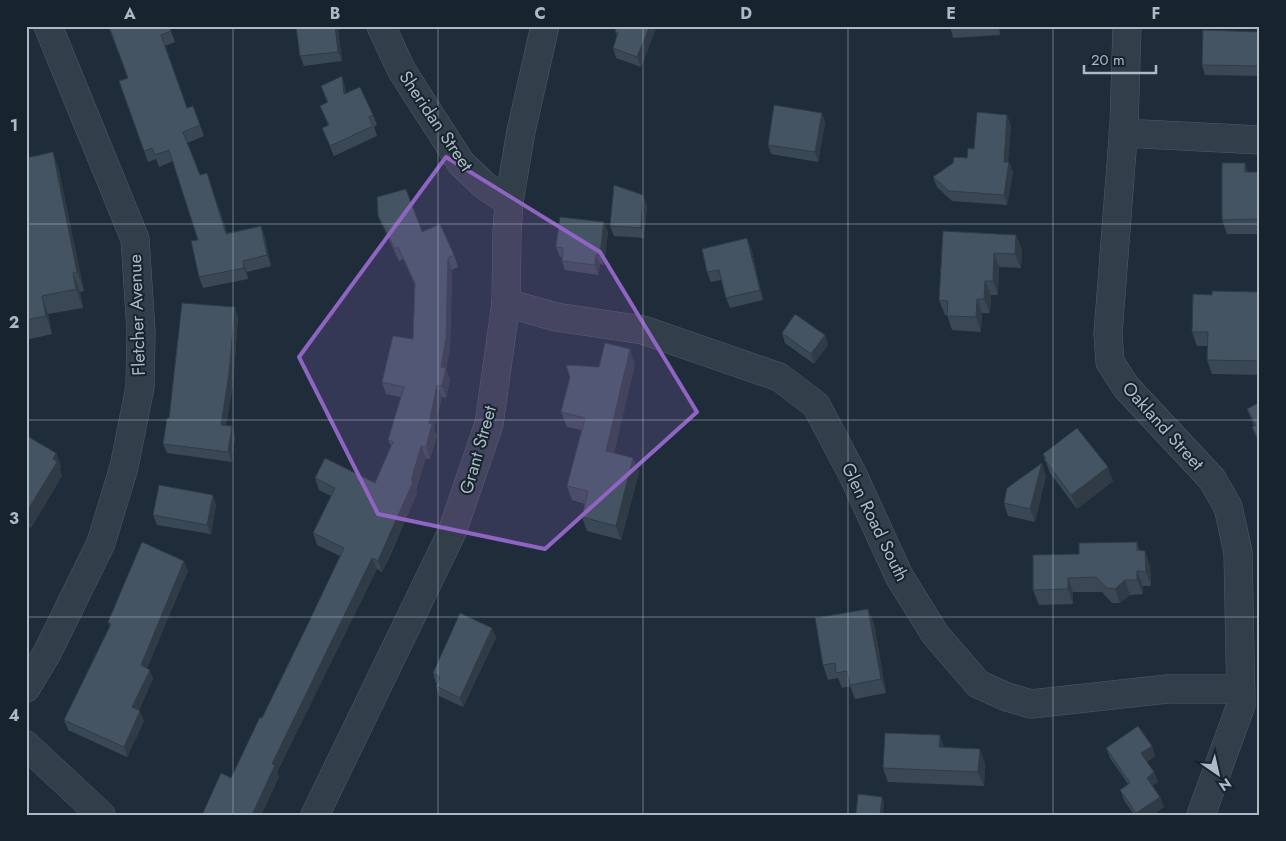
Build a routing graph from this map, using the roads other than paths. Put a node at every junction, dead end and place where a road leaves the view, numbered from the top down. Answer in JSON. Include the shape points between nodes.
{"nodes":[{"id":1,"x":48,"y":26,"type":"edge"},
{"id":2,"x":381,"y":26,"type":"edge"},
{"id":3,"x":546,"y":26,"type":"edge"},
{"id":4,"x":1127,"y":26,"type":"edge"},
{"id":5,"x":1123,"y":133,"type":"junction"},
{"id":6,"x":1260,"y":140,"type":"edge"},
{"id":7,"x":509,"y":202,"type":"junction"},
{"id":8,"x":506,"y":303,"type":"junction"},
{"id":9,"x":1249,"y":551,"type":"edge"},
{"id":10,"x":26,"y":688,"type":"edge"},
{"id":11,"x":1242,"y":689,"type":"junction"},
{"id":12,"x":26,"y":745,"type":"edge"},
{"id":13,"x":101,"y":815,"type":"edge"},
{"id":14,"x":315,"y":815,"type":"edge"},
{"id":15,"x":1201,"y":815,"type":"edge"}],
"edges":[{"from":1,"to":10,"type":"street","name":"Fletcher Avenue","via":[[135,239],[141,331],[140,387],[124,467],[101,543],[47,653]]},
{"from":2,"to":7,"type":"street","name":"Sheridan Street","via":[[402,71],[461,163],[485,186]]},
{"from":3,"to":7,"type":"street","name":"Grant Street","via":[[521,131]]},
{"from":4,"to":5,"type":"street","name":"Oakland Street"},
{"from":5,"to":6,"type":"street"},
{"from":5,"to":9,"type":"street","name":"Oakland Street","via":[[1110,286],[1110,362],[1126,388],[1212,479]]},
{"from":7,"to":8,"type":"street","name":"Grant Street"},
{"from":8,"to":11,"type":"street","name":"Glen Road South","via":[[556,318],[643,330],[779,377],[816,405],[853,475],[899,576],[935,634],[978,684],[1031,704],[1167,689]]},
{"from":8,"to":14,"type":"street","name":"Grant Street","via":[[489,424],[452,532]]},
{"from":9,"to":11,"type":"street","name":"Oakland Street"},
{"from":11,"to":15,"type":"street","name":"Oakland Street","via":[[1241,705]]},
{"from":12,"to":13,"type":"street"}]}
